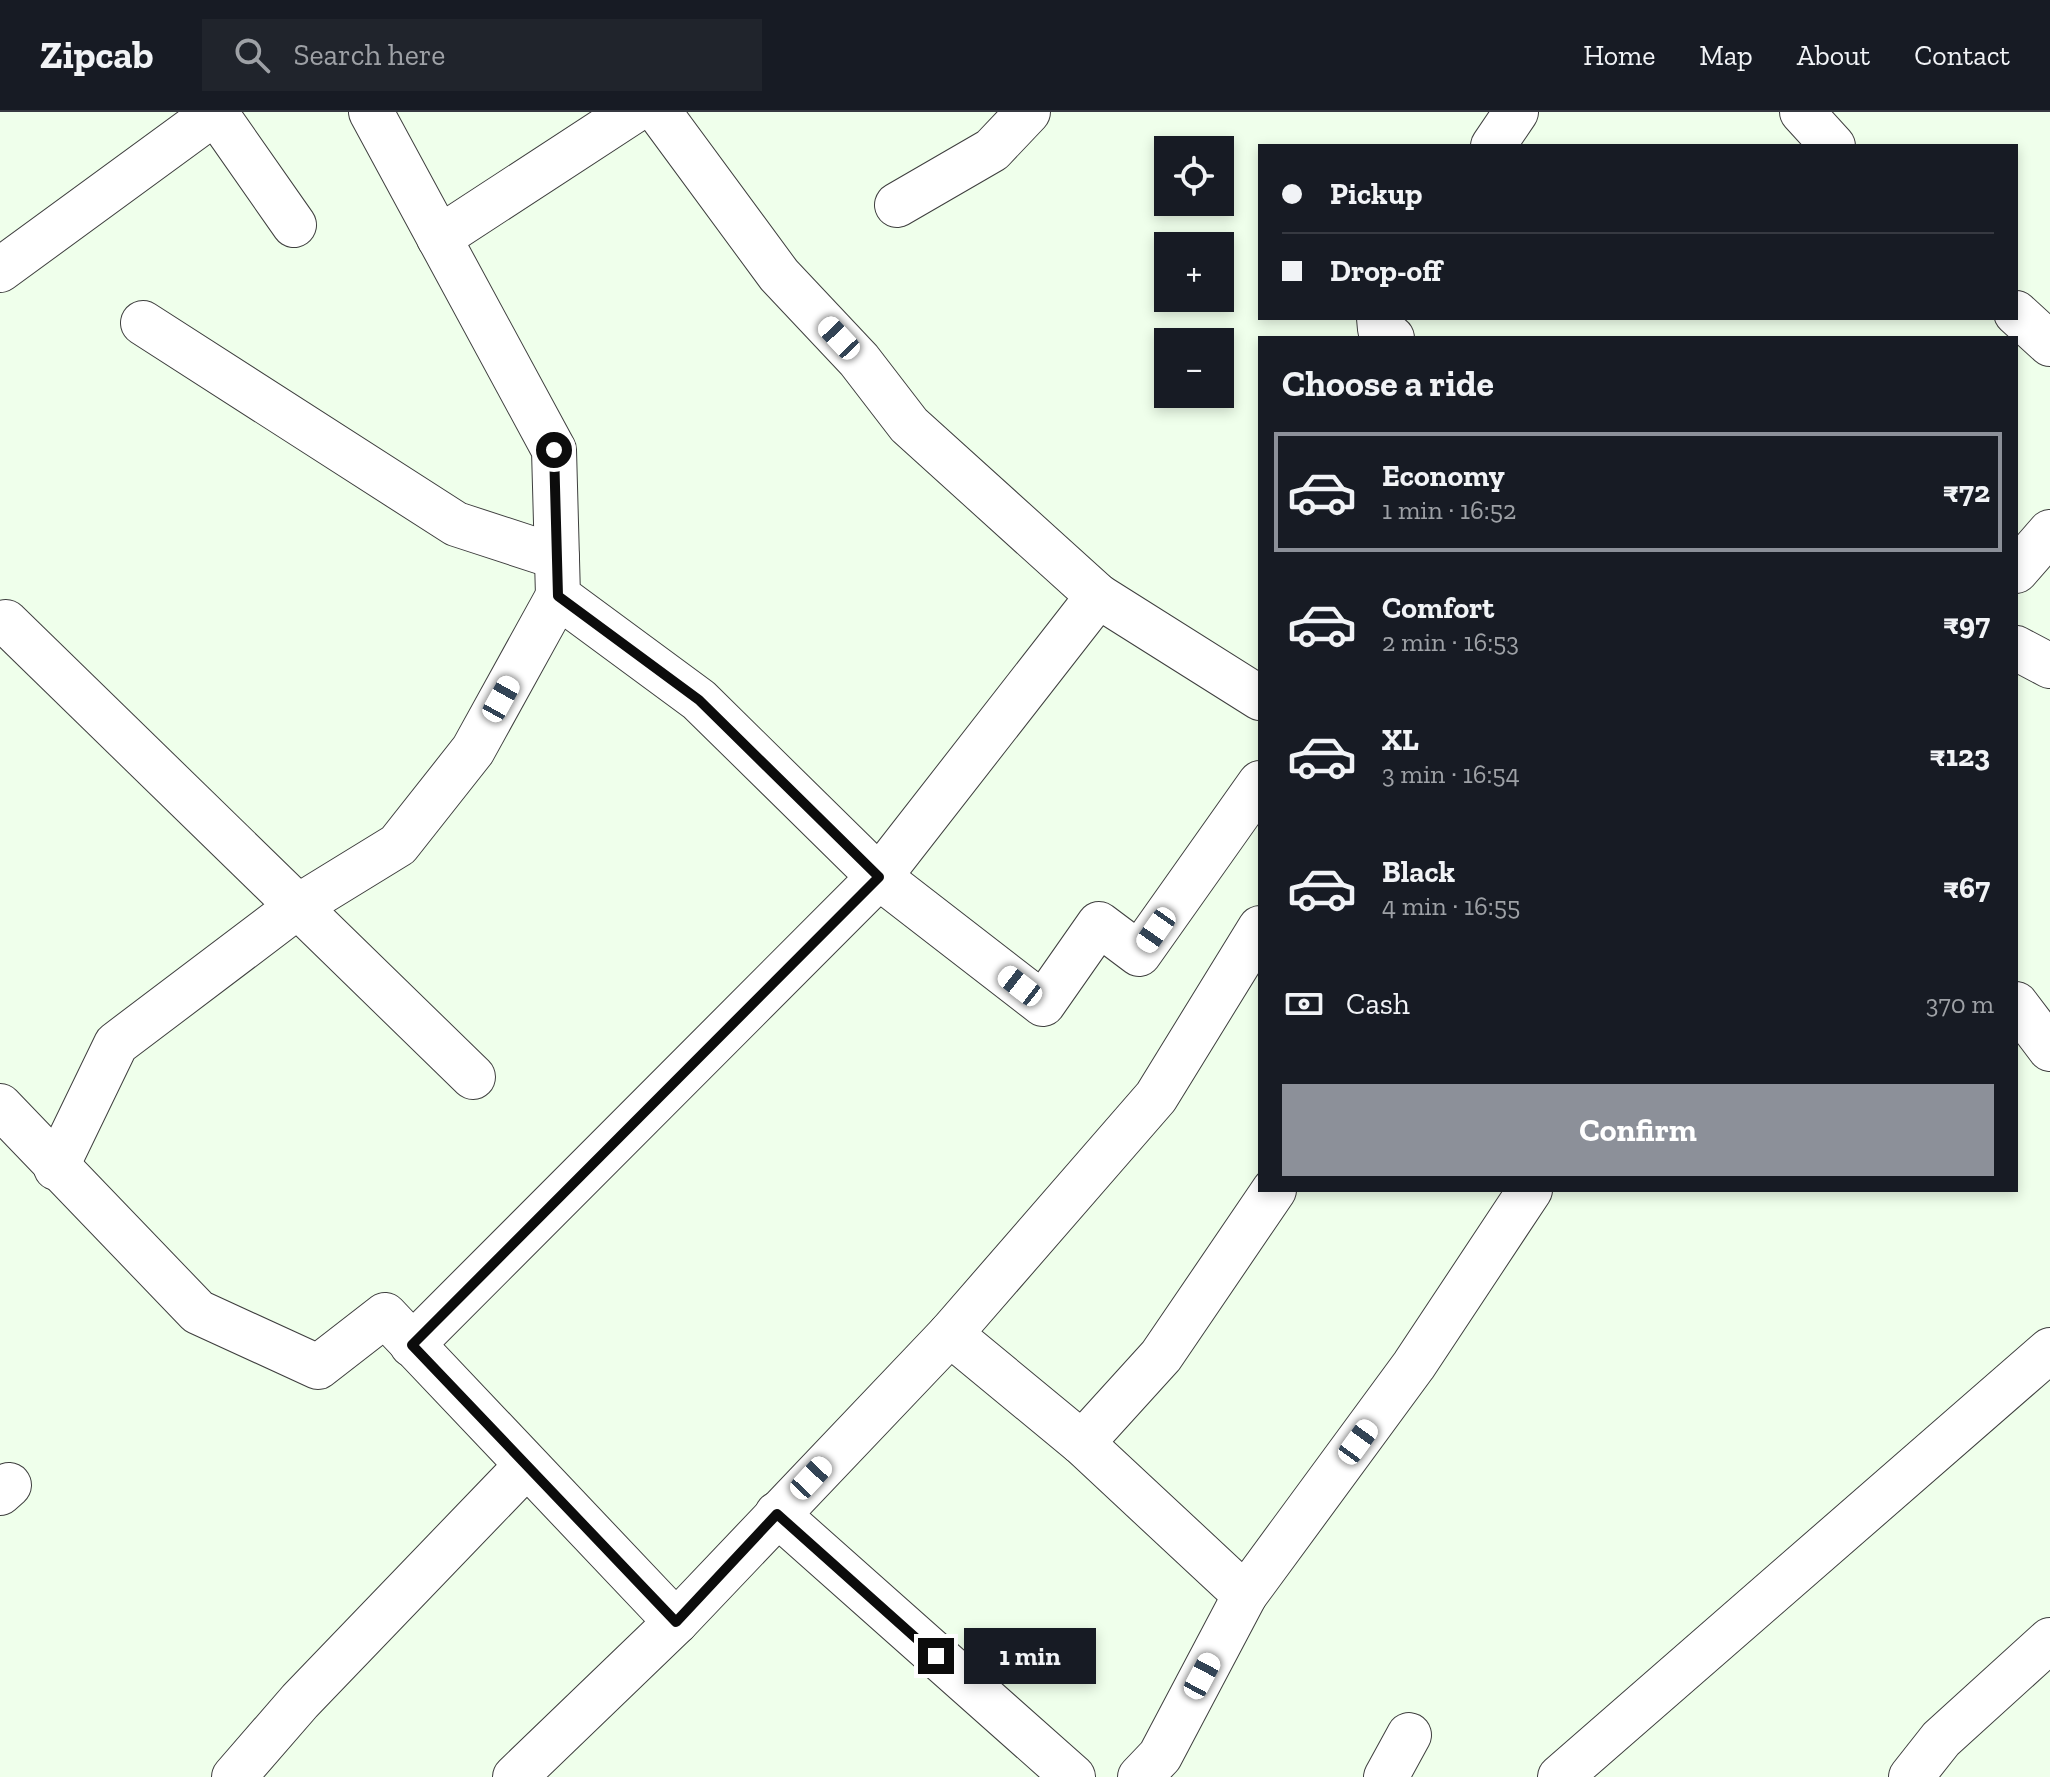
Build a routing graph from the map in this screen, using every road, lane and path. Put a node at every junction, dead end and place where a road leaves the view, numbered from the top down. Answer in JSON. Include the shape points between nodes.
{"nodes":[{"id":1,"x":215,"y":112,"type":"edge"},
{"id":2,"x":371,"y":112,"type":"edge"},
{"id":3,"x":632,"y":112,"type":"edge"},
{"id":4,"x":659,"y":112,"type":"edge"},
{"id":5,"x":1028,"y":112,"type":"edge"},
{"id":6,"x":1516,"y":112,"type":"edge"},
{"id":7,"x":1802,"y":112,"type":"edge"},
{"id":8,"x":1494,"y":144,"type":"edge"},
{"id":9,"x":1831,"y":144,"type":"edge"},
{"id":10,"x":897,"y":205,"type":"dead end"},
{"id":11,"x":294,"y":225,"type":"dead end"},
{"id":12,"x":439,"y":238,"type":"junction"},
{"id":13,"x":0,"y":270,"type":"edge"},
{"id":14,"x":2018,"y":315,"type":"edge"},
{"id":15,"x":1379,"y":320,"type":"edge"},
{"id":16,"x":143,"y":323,"type":"dead end"},
{"id":17,"x":1389,"y":336,"type":"edge"},
{"id":18,"x":2050,"y":344,"type":"edge"},
{"id":19,"x":2050,"y":532,"type":"edge"},
{"id":20,"x":2018,"y":569,"type":"edge"},
{"id":21,"x":558,"y":577,"type":"junction"},
{"id":22,"x":1098,"y":596,"type":"junction"},
{"id":23,"x":6,"y":622,"type":"dead end"},
{"id":24,"x":2018,"y":649,"type":"edge"},
{"id":25,"x":2050,"y":666,"type":"edge"},
{"id":26,"x":1258,"y":697,"type":"edge"},
{"id":27,"x":1258,"y":786,"type":"edge"},
{"id":28,"x":879,"y":877,"type":"junction"},
{"id":29,"x":297,"y":907,"type":"junction"},
{"id":30,"x":1258,"y":931,"type":"edge"},
{"id":31,"x":2018,"y":1007,"type":"edge"},
{"id":32,"x":2050,"y":1049,"type":"edge"},
{"id":33,"x":473,"y":1077,"type":"dead end"},
{"id":34,"x":0,"y":1106,"type":"edge"},
{"id":35,"x":56,"y":1168,"type":"junction"},
{"id":36,"x":1273,"y":1192,"type":"edge"},
{"id":37,"x":1529,"y":1192,"type":"edge"},
{"id":38,"x":950,"y":1334,"type":"junction"},
{"id":39,"x":412,"y":1345,"type":"junction"},
{"id":40,"x":2050,"y":1350,"type":"edge"},
{"id":41,"x":1082,"y":1443,"type":"junction"},
{"id":42,"x":526,"y":1466,"type":"junction"},
{"id":43,"x":777,"y":1514,"type":"junction"},
{"id":44,"x":1245,"y":1595,"type":"junction"},
{"id":45,"x":676,"y":1622,"type":"junction"},
{"id":46,"x":2050,"y":1640,"type":"edge"},
{"id":47,"x":1409,"y":1735,"type":"dead end"},
{"id":48,"x":1159,"y":1770,"type":"edge"},
{"id":49,"x":234,"y":1777,"type":"edge"},
{"id":50,"x":515,"y":1777,"type":"edge"},
{"id":51,"x":1073,"y":1777,"type":"edge"},
{"id":52,"x":1386,"y":1777,"type":"edge"},
{"id":53,"x":1560,"y":1777,"type":"edge"},
{"id":54,"x":1911,"y":1777,"type":"edge"}],
"edges":[{"from":1,"to":11,"type":"street"},
{"from":1,"to":13,"type":"street"},
{"from":2,"to":12,"type":"street"},
{"from":3,"to":12,"type":"street"},
{"from":4,"to":22,"type":"street","via":[[779,275],[859,360],[909,425]]},
{"from":5,"to":10,"type":"street","via":[[992,150]]},
{"from":6,"to":8,"type":"street"},
{"from":7,"to":9,"type":"street"},
{"from":12,"to":21,"type":"street","via":[[554,450]]},
{"from":14,"to":18,"type":"street"},
{"from":15,"to":17,"type":"street","via":[[1380,329]]},
{"from":16,"to":21,"type":"street","via":[[456,524]]},
{"from":19,"to":20,"type":"street"},
{"from":21,"to":28,"type":"street","via":[[699,700]]},
{"from":21,"to":29,"type":"street","via":[[473,750],[398,845]]},
{"from":22,"to":26,"type":"street"},
{"from":22,"to":28,"type":"street"},
{"from":23,"to":29,"type":"street"},
{"from":24,"to":25,"type":"street"},
{"from":27,"to":28,"type":"street","via":[[1139,954],[1099,924],[1043,1004]]},
{"from":28,"to":39,"type":"street"},
{"from":29,"to":33,"type":"street"},
{"from":29,"to":35,"type":"street","via":[[116,1044]]},
{"from":30,"to":38,"type":"street","via":[[1156,1097]]},
{"from":31,"to":32,"type":"street"},
{"from":34,"to":35,"type":"street"},
{"from":35,"to":39,"type":"street","via":[[198,1312],[318,1367],[385,1315]]},
{"from":36,"to":41,"type":"street","via":[[1161,1356]]},
{"from":37,"to":44,"type":"street","via":[[1414,1365]]},
{"from":38,"to":41,"type":"street"},
{"from":38,"to":43,"type":"street"},
{"from":39,"to":42,"type":"street"},
{"from":40,"to":53,"type":"street"},
{"from":41,"to":44,"type":"street"},
{"from":42,"to":45,"type":"street"},
{"from":42,"to":49,"type":"street"},
{"from":43,"to":45,"type":"street"},
{"from":43,"to":51,"type":"street"},
{"from":44,"to":48,"type":"street"},
{"from":45,"to":50,"type":"street"},
{"from":46,"to":54,"type":"street","via":[[1941,1739]]},
{"from":47,"to":52,"type":"street"}]}
